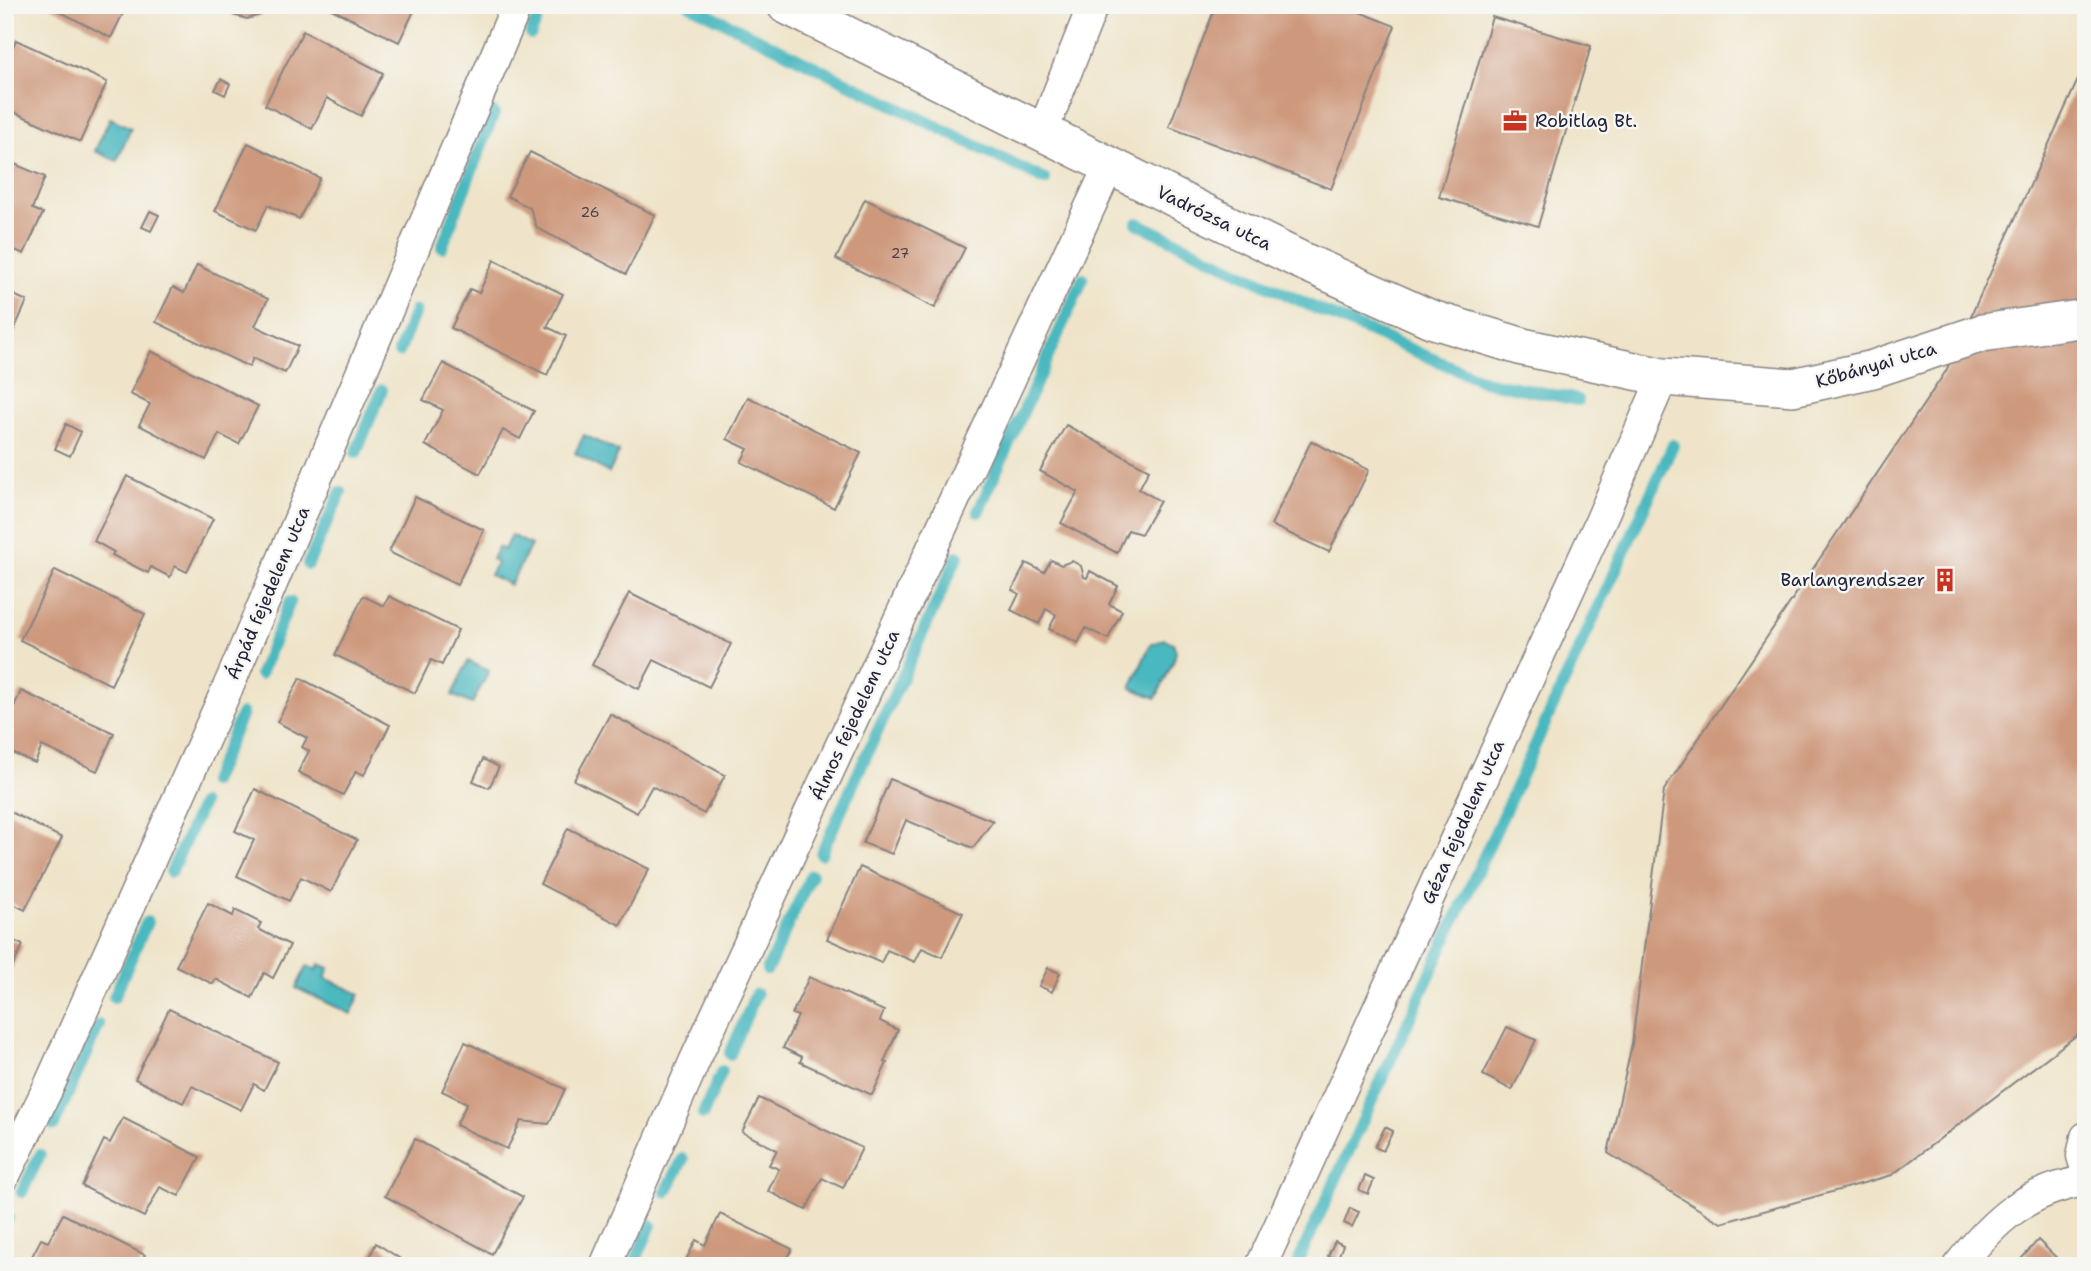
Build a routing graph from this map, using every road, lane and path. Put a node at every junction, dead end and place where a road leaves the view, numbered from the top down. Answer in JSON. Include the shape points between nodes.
{"nodes":[{"id":1,"x":517,"y":5,"type":"edge"},
{"id":2,"x":786,"y":5,"type":"edge"},
{"id":3,"x":1093,"y":5,"type":"edge"},
{"id":4,"x":1043,"y":131,"type":"junction"},
{"id":5,"x":1109,"y":166,"type":"junction"},
{"id":6,"x":2086,"y":318,"type":"edge"},
{"id":7,"x":1663,"y":377,"type":"junction"},
{"id":8,"x":2086,"y":1137,"type":"edge"},
{"id":9,"x":2086,"y":1169,"type":"edge"},
{"id":10,"x":5,"y":1175,"type":"edge"},
{"id":11,"x":2086,"y":1181,"type":"edge"},
{"id":12,"x":605,"y":1266,"type":"edge"},
{"id":13,"x":1261,"y":1266,"type":"edge"},
{"id":14,"x":1958,"y":1266,"type":"edge"}],
"edges":[{"from":1,"to":10,"type":"street","name":"Árpád fejedelem utca","via":[[232,678]]},
{"from":2,"to":4,"type":"street","name":"Vadrózsa utca"},
{"from":3,"to":4,"type":"street"},
{"from":4,"to":5,"type":"street","name":"Vadrózsa utca"},
{"from":5,"to":7,"type":"street","name":"Vadrózsa utca","via":[[1431,319],[1523,347]]},
{"from":5,"to":12,"type":"street","name":"Álmos fejedelem utca","via":[[695,1060]]},
{"from":6,"to":7,"type":"street","name":"Kőbányai utca","via":[[1982,333],[1873,369],[1793,387]]},
{"from":7,"to":13,"type":"street","name":"Géza fejedelem utca"},
{"from":8,"to":9,"type":"street","via":[[2082,1156]]},
{"from":11,"to":14,"type":"street","via":[[2065,1184],[2024,1202],[2002,1217]]}]}
